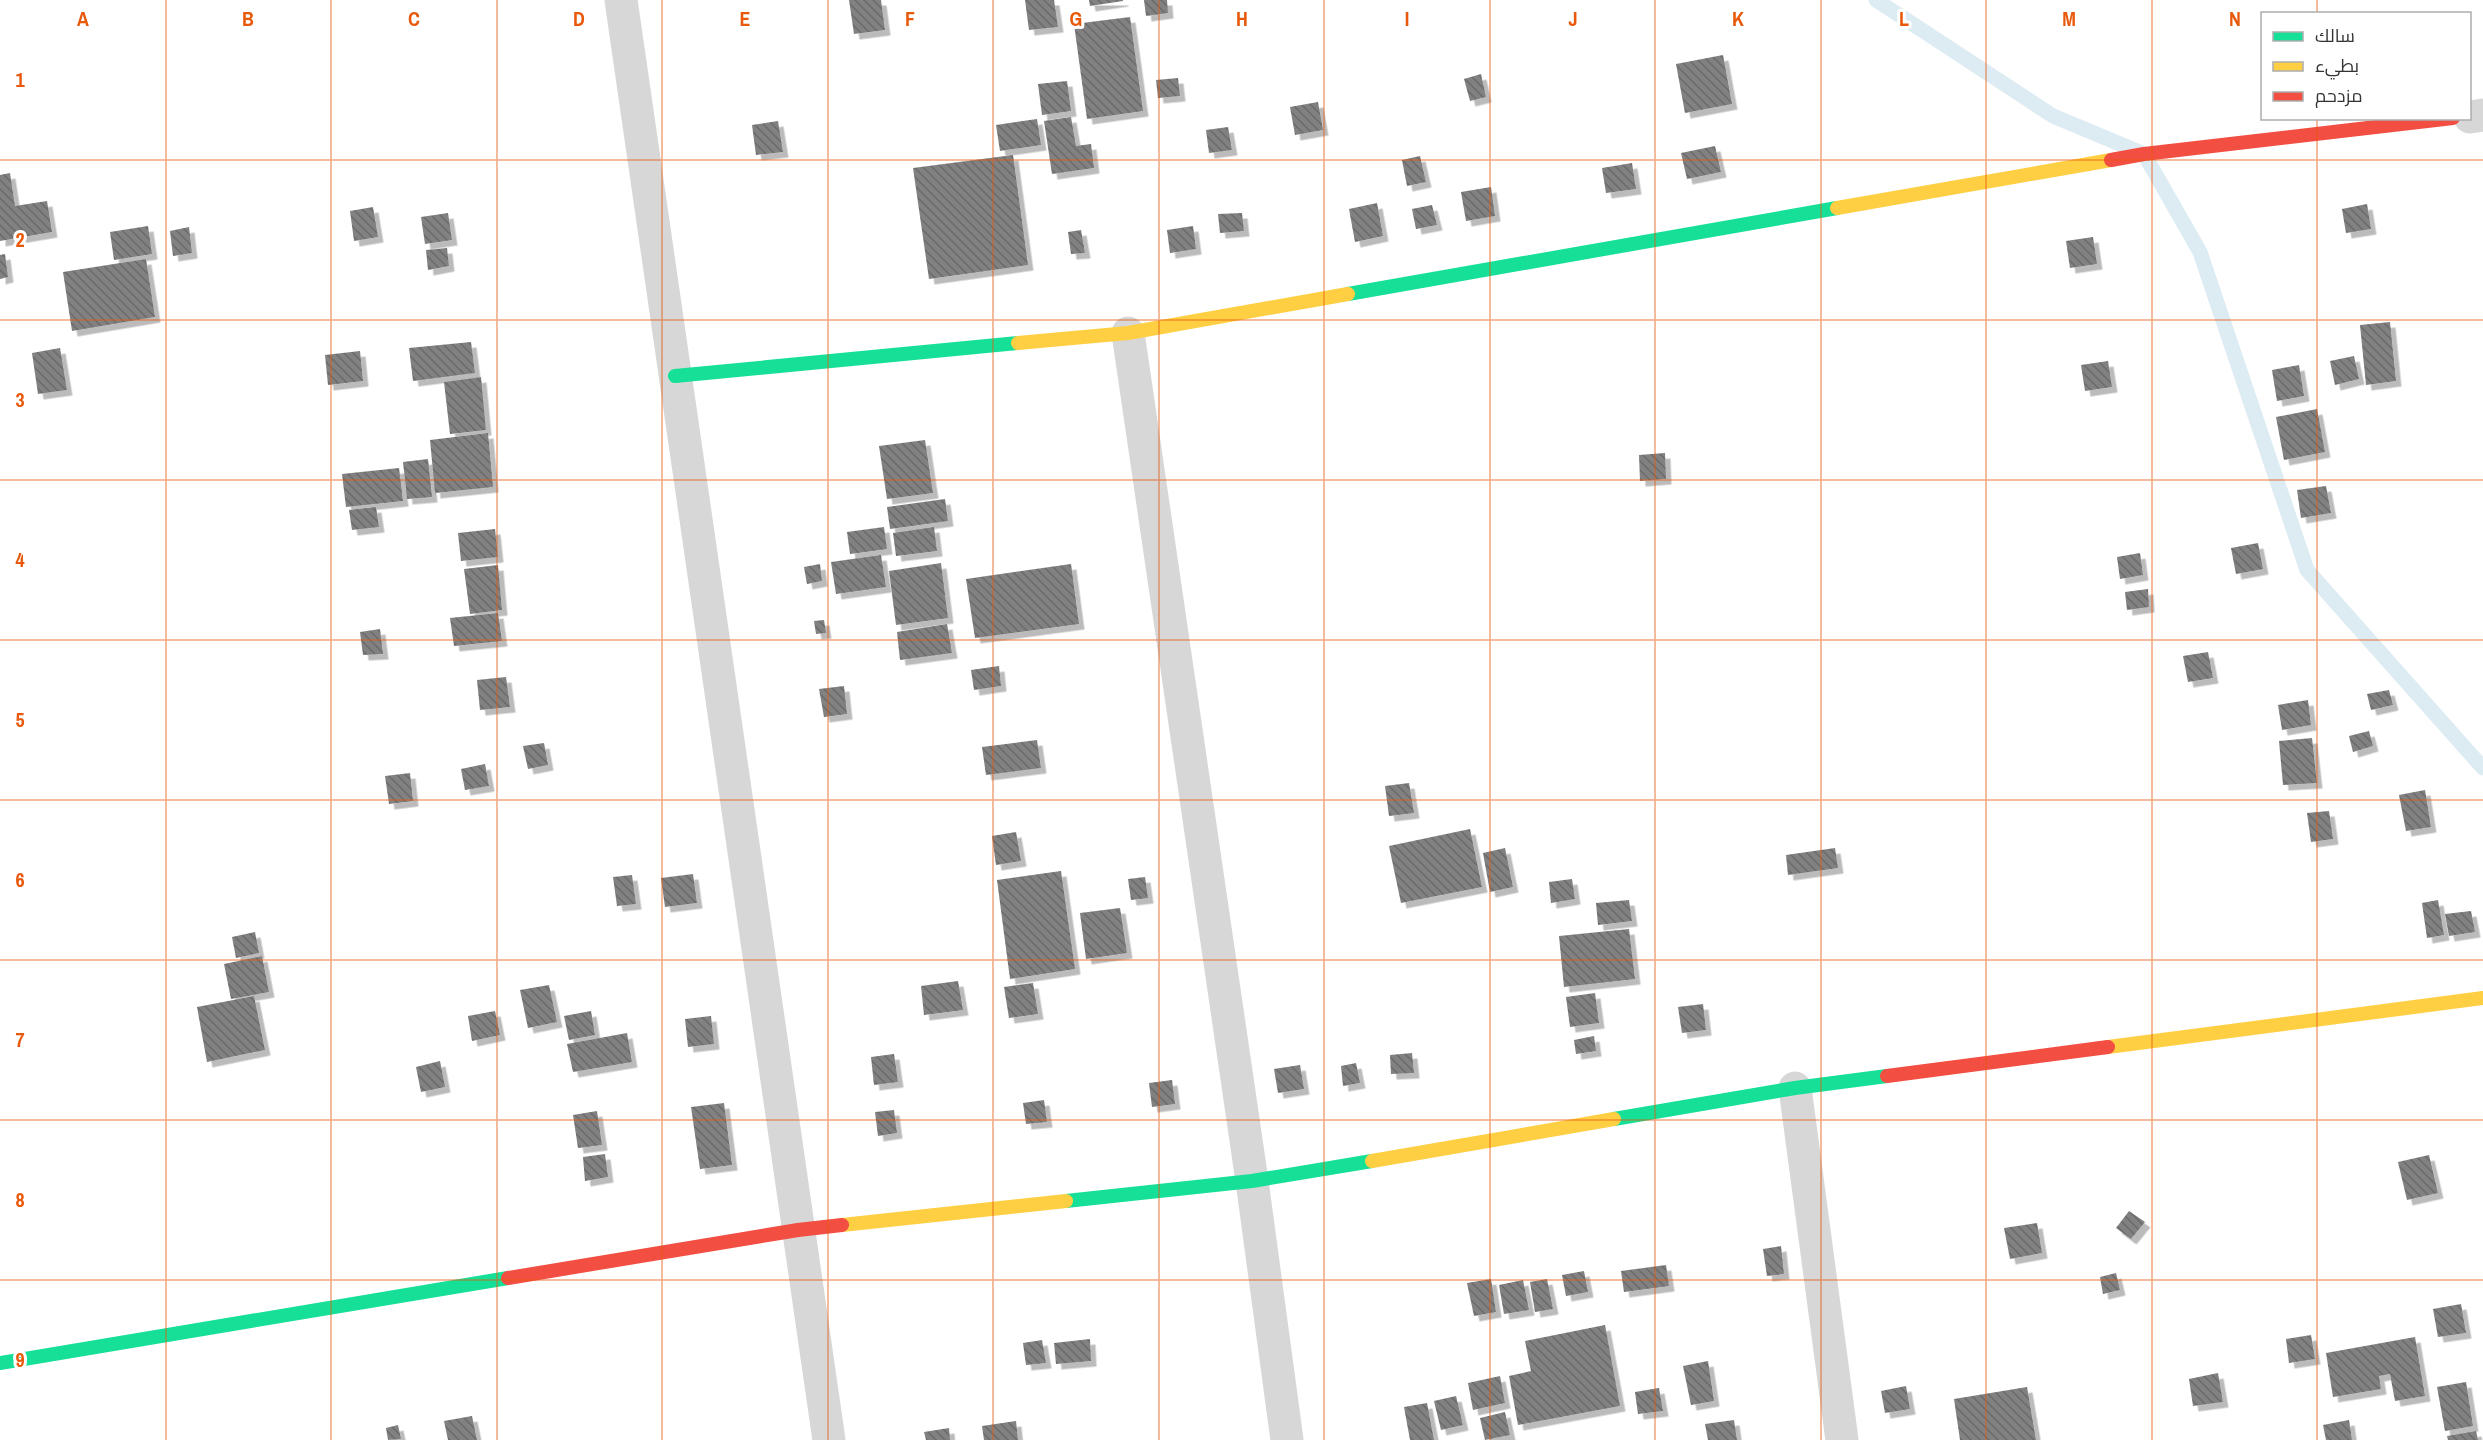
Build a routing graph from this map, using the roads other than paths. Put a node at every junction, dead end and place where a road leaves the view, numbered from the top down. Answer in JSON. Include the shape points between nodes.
{"nodes":[{"id":1,"x":621,"y":0,"type":"edge"},
{"id":2,"x":2436,"y":120,"type":"edge"},
{"id":3,"x":1128,"y":333,"type":"junction"},
{"id":4,"x":675,"y":376,"type":"junction"},
{"id":5,"x":2483,"y":998,"type":"edge"},
{"id":6,"x":1795,"y":1088,"type":"junction"},
{"id":7,"x":1252,"y":1181,"type":"junction"},
{"id":8,"x":798,"y":1230,"type":"junction"},
{"id":9,"x":0,"y":1363,"type":"edge"},
{"id":10,"x":829,"y":1440,"type":"edge"},
{"id":11,"x":1287,"y":1440,"type":"edge"},
{"id":12,"x":1842,"y":1440,"type":"edge"}],
"edges":[{"from":1,"to":4,"type":"street"},
{"from":2,"to":3,"type":"street","via":[[2144,154]]},
{"from":3,"to":4,"type":"street"},
{"from":3,"to":7,"type":"street"},
{"from":4,"to":8,"type":"street"},
{"from":5,"to":6,"type":"street"},
{"from":6,"to":7,"type":"street"},
{"from":6,"to":12,"type":"street"},
{"from":7,"to":8,"type":"street"},
{"from":7,"to":11,"type":"street"},
{"from":8,"to":9,"type":"street"},
{"from":8,"to":10,"type":"street"}]}
